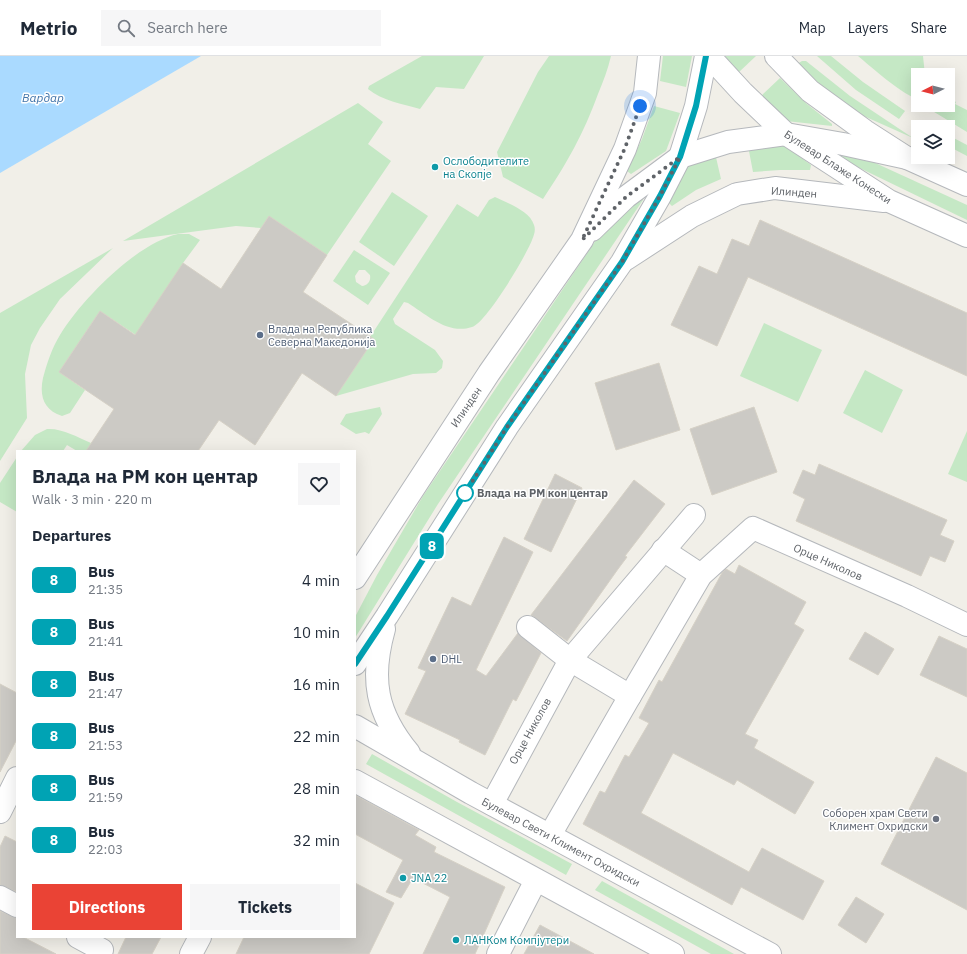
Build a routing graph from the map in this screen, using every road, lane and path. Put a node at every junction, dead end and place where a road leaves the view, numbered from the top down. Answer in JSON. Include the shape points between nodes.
{"nodes":[{"id":1,"x":649,"y":56,"type":"edge"},
{"id":2,"x":707,"y":56,"type":"edge"},
{"id":3,"x":776,"y":56,"type":"edge"},
{"id":4,"x":786,"y":134,"type":"junction"},
{"id":5,"x":680,"y":157,"type":"junction"},
{"id":6,"x":907,"y":158,"type":"junction"},
{"id":7,"x":967,"y":185,"type":"edge"},
{"id":8,"x":889,"y":201,"type":"junction"},
{"id":9,"x":967,"y":236,"type":"edge"},
{"id":10,"x":582,"y":240,"type":"junction"},
{"id":11,"x":622,"y":262,"type":"junction"},
{"id":12,"x":694,"y":515,"type":"dead end"},
{"id":13,"x":664,"y":550,"type":"junction"},
{"id":14,"x":356,"y":576,"type":"edge"},
{"id":15,"x":702,"y":576,"type":"junction"},
{"id":16,"x":387,"y":616,"type":"junction"},
{"id":17,"x":967,"y":625,"type":"edge"},
{"id":18,"x":528,"y":627,"type":"dead end"},
{"id":19,"x":570,"y":660,"type":"junction"},
{"id":20,"x":356,"y":662,"type":"edge"},
{"id":21,"x":630,"y":696,"type":"junction"},
{"id":22,"x":356,"y":727,"type":"edge"},
{"id":23,"x":416,"y":762,"type":"junction"},
{"id":24,"x":356,"y":782,"type":"edge"},
{"id":25,"x":12,"y":783,"type":"edge"},
{"id":26,"x":492,"y":804,"type":"junction"},
{"id":27,"x":0,"y":812,"type":"edge"},
{"id":28,"x":550,"y":835,"type":"junction"},
{"id":29,"x":536,"y":880,"type":"junction"},
{"id":30,"x":0,"y":897,"type":"edge"},
{"id":31,"x":16,"y":905,"type":"edge"},
{"id":32,"x":80,"y":938,"type":"edge"},
{"id":33,"x":199,"y":938,"type":"edge"},
{"id":34,"x":102,"y":950,"type":"dead end"},
{"id":35,"x":191,"y":954,"type":"edge"},
{"id":36,"x":498,"y":954,"type":"edge"},
{"id":37,"x":673,"y":954,"type":"edge"},
{"id":38,"x":770,"y":954,"type":"edge"}],
"edges":[{"from":1,"to":10,"type":"street","name":"Илинден","via":[[645,92],[625,148]]},
{"from":2,"to":4,"type":"street","name":"Булевар Блаже Конески"},
{"from":2,"to":5,"type":"street","name":"Илинден","via":[[696,106]]},
{"from":3,"to":6,"type":"street","via":[[822,101]]},
{"from":4,"to":5,"type":"street","name":"Илинден","via":[[728,142]]},
{"from":4,"to":6,"type":"street","name":"Илинден"},
{"from":4,"to":8,"type":"street","name":"Булевар Блаже Конески"},
{"from":5,"to":10,"type":"street","name":"Илинден","via":[[626,197]]},
{"from":5,"to":11,"type":"street","name":"Илинден"},
{"from":6,"to":7,"type":"street"},
{"from":8,"to":9,"type":"street","name":"Булевар Блаже Конески"},
{"from":8,"to":11,"type":"street","name":"Илинден","via":[[775,188],[737,194],[692,216]]},
{"from":10,"to":14,"type":"street","name":"Илинден","via":[[485,379]]},
{"from":11,"to":16,"type":"street","name":"Илинден","via":[[507,427]]},
{"from":12,"to":13,"type":"street","name":"Орце Николов"},
{"from":13,"to":15,"type":"street"},
{"from":13,"to":19,"type":"street","name":"Орце Николов"},
{"from":15,"to":17,"type":"street","name":"Орце Николов","via":[[753,528]]},
{"from":15,"to":21,"type":"street","name":"Орце Николов"},
{"from":16,"to":20,"type":"street","name":"Илинден"},
{"from":16,"to":23,"type":"street","via":[[377,660],[379,697],[396,738]]},
{"from":18,"to":19,"type":"street"},
{"from":19,"to":21,"type":"street"},
{"from":19,"to":26,"type":"street","name":"Орце Николов"},
{"from":21,"to":28,"type":"street","name":"Орце Николов"},
{"from":22,"to":23,"type":"street","name":"Булевар Свети Климент Охридски"},
{"from":23,"to":26,"type":"street","name":"Булевар Свети Климент Охридски"},
{"from":24,"to":29,"type":"street"},
{"from":25,"to":27,"type":"street"},
{"from":26,"to":28,"type":"street","name":"Булевар Свети Климент Охридски"},
{"from":28,"to":38,"type":"street","name":"Булевар Свети Климент Охридски"},
{"from":29,"to":36,"type":"street"},
{"from":29,"to":37,"type":"street"},
{"from":30,"to":31,"type":"street"},
{"from":32,"to":34,"type":"street"},
{"from":33,"to":35,"type":"street"}]}
